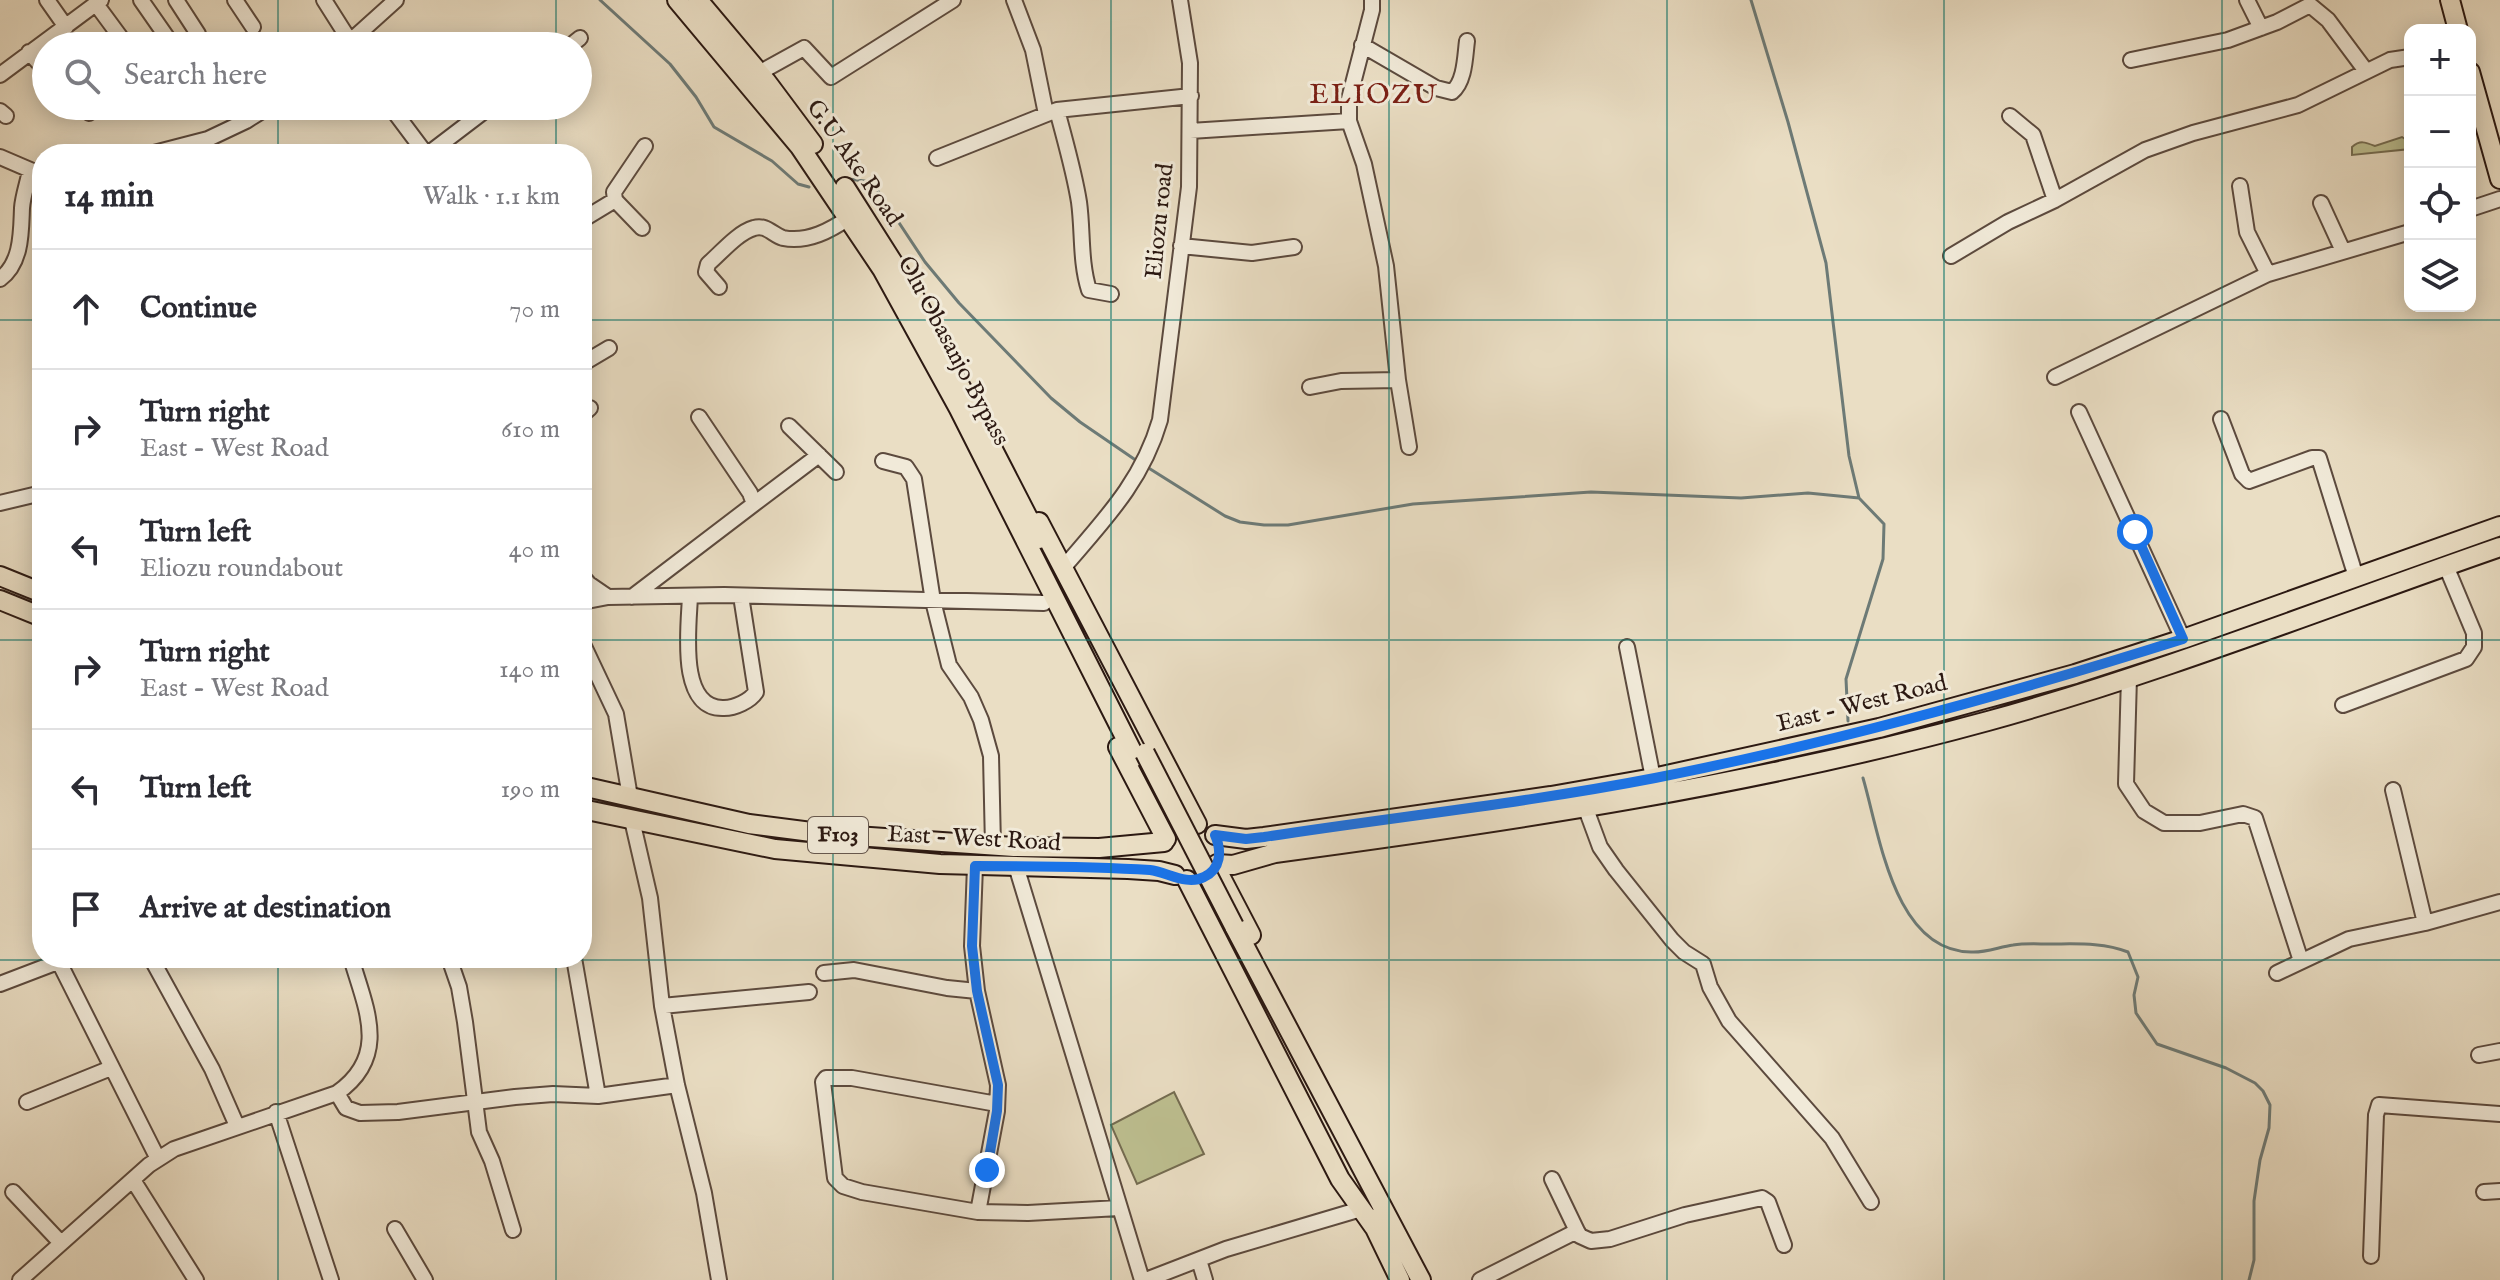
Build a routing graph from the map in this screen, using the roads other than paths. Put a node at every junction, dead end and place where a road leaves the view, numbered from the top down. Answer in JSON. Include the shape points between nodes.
{"nodes":[{"id":1,"x":47,"y":0,"type":"edge"},
{"id":2,"x":141,"y":0,"type":"edge"},
{"id":3,"x":176,"y":0,"type":"edge"},
{"id":4,"x":235,"y":0,"type":"edge"},
{"id":5,"x":324,"y":0,"type":"edge"},
{"id":6,"x":396,"y":0,"type":"edge"},
{"id":7,"x":677,"y":0,"type":"edge"},
{"id":8,"x":698,"y":0,"type":"edge"},
{"id":9,"x":953,"y":0,"type":"edge"},
{"id":10,"x":1014,"y":0,"type":"edge"},
{"id":11,"x":1180,"y":0,"type":"edge"},
{"id":12,"x":1372,"y":0,"type":"edge"},
{"id":13,"x":2247,"y":0,"type":"edge"},
{"id":14,"x":2450,"y":0,"type":"edge"},
{"id":15,"x":99,"y":2,"type":"edge"},
{"id":16,"x":2310,"y":3,"type":"edge"},
{"id":17,"x":2456,"y":24,"type":"edge"},
{"id":18,"x":66,"y":27,"type":"junction"},
{"id":19,"x":253,"y":27,"type":"dead end"},
{"id":20,"x":2261,"y":28,"type":"junction"},
{"id":21,"x":59,"y":32,"type":"edge"},
{"id":22,"x":118,"y":32,"type":"edge"},
{"id":23,"x":163,"y":32,"type":"edge"},
{"id":24,"x":197,"y":32,"type":"edge"},
{"id":25,"x":341,"y":32,"type":"edge"},
{"id":26,"x":360,"y":32,"type":"edge"},
{"id":27,"x":1467,"y":41,"type":"dead end"},
{"id":28,"x":1362,"y":45,"type":"junction"},
{"id":29,"x":32,"y":50,"type":"edge"},
{"id":30,"x":29,"y":52,"type":"junction"},
{"id":31,"x":32,"y":55,"type":"edge"},
{"id":32,"x":2404,"y":58,"type":"edge"},
{"id":33,"x":2131,"y":60,"type":"dead end"},
{"id":34,"x":2366,"y":71,"type":"junction"},
{"id":35,"x":759,"y":73,"type":"junction"},
{"id":36,"x":0,"y":75,"type":"edge"},
{"id":37,"x":2476,"y":93,"type":"edge"},
{"id":38,"x":1191,"y":96,"type":"junction"},
{"id":39,"x":1052,"y":112,"type":"junction"},
{"id":40,"x":2010,"y":116,"type":"dead end"},
{"id":41,"x":248,"y":120,"type":"edge"},
{"id":42,"x":401,"y":120,"type":"edge"},
{"id":43,"x":472,"y":120,"type":"edge"},
{"id":44,"x":1349,"y":121,"type":"junction"},
{"id":45,"x":1190,"y":131,"type":"junction"},
{"id":46,"x":189,"y":144,"type":"edge"},
{"id":47,"x":419,"y":144,"type":"edge"},
{"id":48,"x":440,"y":144,"type":"edge"},
{"id":49,"x":645,"y":146,"type":"dead end"},
{"id":50,"x":0,"y":157,"type":"edge"},
{"id":51,"x":937,"y":158,"type":"dead end"},
{"id":52,"x":32,"y":171,"type":"edge"},
{"id":53,"x":2500,"y":179,"type":"edge"},
{"id":54,"x":32,"y":182,"type":"edge"},
{"id":55,"x":2240,"y":186,"type":"dead end"},
{"id":56,"x":2500,"y":199,"type":"edge"},
{"id":57,"x":615,"y":200,"type":"junction"},
{"id":58,"x":2055,"y":200,"type":"junction"},
{"id":59,"x":2321,"y":203,"type":"dead end"},
{"id":60,"x":2476,"y":207,"type":"edge"},
{"id":61,"x":592,"y":214,"type":"edge"},
{"id":62,"x":850,"y":217,"type":"junction"},
{"id":63,"x":642,"y":228,"type":"dead end"},
{"id":64,"x":2404,"y":234,"type":"edge"},
{"id":65,"x":1181,"y":246,"type":"junction"},
{"id":66,"x":1294,"y":247,"type":"dead end"},
{"id":67,"x":2343,"y":251,"type":"junction"},
{"id":68,"x":1951,"y":256,"type":"dead end"},
{"id":69,"x":2268,"y":274,"type":"junction"},
{"id":70,"x":0,"y":279,"type":"edge"},
{"id":71,"x":719,"y":287,"type":"dead end"},
{"id":72,"x":1111,"y":294,"type":"dead end"},
{"id":73,"x":609,"y":348,"type":"dead end"},
{"id":74,"x":592,"y":358,"type":"edge"},
{"id":75,"x":2055,"y":377,"type":"dead end"},
{"id":76,"x":1398,"y":380,"type":"junction"},
{"id":77,"x":1310,"y":387,"type":"dead end"},
{"id":78,"x":966,"y":406,"type":"junction"},
{"id":79,"x":2079,"y":412,"type":"dead end"},
{"id":80,"x":699,"y":417,"type":"dead end"},
{"id":81,"x":2221,"y":419,"type":"dead end"},
{"id":82,"x":789,"y":426,"type":"dead end"},
{"id":83,"x":1409,"y":447,"type":"dead end"},
{"id":84,"x":819,"y":455,"type":"junction"},
{"id":85,"x":883,"y":461,"type":"dead end"},
{"id":86,"x":836,"y":472,"type":"dead end"},
{"id":87,"x":32,"y":495,"type":"edge"},
{"id":88,"x":0,"y":503,"type":"edge"},
{"id":89,"x":754,"y":504,"type":"junction"},
{"id":90,"x":2500,"y":526,"type":"edge"},
{"id":91,"x":2500,"y":547,"type":"edge"},
{"id":92,"x":2446,"y":566,"type":"junction"},
{"id":93,"x":1063,"y":568,"type":"junction"},
{"id":94,"x":0,"y":576,"type":"edge"},
{"id":95,"x":2356,"y":577,"type":"junction"},
{"id":96,"x":592,"y":586,"type":"edge"},
{"id":97,"x":32,"y":589,"type":"edge"},
{"id":98,"x":690,"y":596,"type":"junction"},
{"id":99,"x":741,"y":596,"type":"junction"},
{"id":100,"x":608,"y":597,"type":"junction"},
{"id":101,"x":632,"y":597,"type":"junction"},
{"id":102,"x":0,"y":600,"type":"edge"},
{"id":103,"x":592,"y":600,"type":"edge"},
{"id":104,"x":933,"y":601,"type":"junction"},
{"id":105,"x":1044,"y":603,"type":"junction"},
{"id":106,"x":32,"y":613,"type":"edge"},
{"id":107,"x":2183,"y":639,"type":"junction"},
{"id":108,"x":1627,"y":647,"type":"dead end"},
{"id":109,"x":592,"y":663,"type":"edge"},
{"id":110,"x":2129,"y":677,"type":"junction"},
{"id":111,"x":2343,"y":705,"type":"dead end"},
{"id":112,"x":1653,"y":778,"type":"junction"},
{"id":113,"x":592,"y":788,"type":"edge"},
{"id":114,"x":2393,"y":790,"type":"dead end"},
{"id":115,"x":630,"y":797,"type":"junction"},
{"id":116,"x":1586,"y":809,"type":"junction"},
{"id":117,"x":592,"y":811,"type":"edge"},
{"id":118,"x":632,"y":820,"type":"junction"},
{"id":119,"x":1197,"y":824,"type":"junction"},
{"id":120,"x":1215,"y":835,"type":"junction"},
{"id":121,"x":1165,"y":841,"type":"junction"},
{"id":122,"x":993,"y":846,"type":"junction"},
{"id":123,"x":1253,"y":858,"type":"junction"},
{"id":124,"x":975,"y":866,"type":"junction"},
{"id":125,"x":1016,"y":866,"type":"junction"},
{"id":126,"x":1217,"y":866,"type":"junction"},
{"id":127,"x":1181,"y":878,"type":"junction"},
{"id":128,"x":2500,"y":902,"type":"edge"},
{"id":129,"x":1234,"y":903,"type":"junction"},
{"id":130,"x":2425,"y":923,"type":"junction"},
{"id":131,"x":2301,"y":961,"type":"junction"},
{"id":132,"x":43,"y":968,"type":"edge"},
{"id":133,"x":67,"y":968,"type":"edge"},
{"id":134,"x":156,"y":968,"type":"edge"},
{"id":135,"x":354,"y":968,"type":"edge"},
{"id":136,"x":452,"y":968,"type":"edge"},
{"id":137,"x":576,"y":968,"type":"edge"},
{"id":138,"x":824,"y":973,"type":"dead end"},
{"id":139,"x":2277,"y":973,"type":"dead end"},
{"id":140,"x":0,"y":984,"type":"edge"},
{"id":141,"x":977,"y":991,"type":"junction"},
{"id":142,"x":809,"y":992,"type":"dead end"},
{"id":143,"x":662,"y":1006,"type":"junction"},
{"id":144,"x":2500,"y":1051,"type":"edge"},
{"id":145,"x":2479,"y":1055,"type":"dead end"},
{"id":146,"x":111,"y":1068,"type":"junction"},
{"id":147,"x":677,"y":1085,"type":"junction"},
{"id":148,"x":337,"y":1093,"type":"junction"},
{"id":149,"x":598,"y":1096,"type":"junction"},
{"id":150,"x":27,"y":1102,"type":"dead end"},
{"id":151,"x":474,"y":1104,"type":"junction"},
{"id":152,"x":997,"y":1104,"type":"junction"},
{"id":153,"x":276,"y":1112,"type":"junction"},
{"id":154,"x":2500,"y":1114,"type":"edge"},
{"id":155,"x":237,"y":1126,"type":"junction"},
{"id":156,"x":158,"y":1159,"type":"junction"},
{"id":157,"x":1552,"y":1179,"type":"dead end"},
{"id":158,"x":133,"y":1180,"type":"junction"},
{"id":159,"x":2500,"y":1191,"type":"edge"},
{"id":160,"x":13,"y":1192,"type":"dead end"},
{"id":161,"x":2484,"y":1192,"type":"dead end"},
{"id":162,"x":1871,"y":1202,"type":"dead end"},
{"id":163,"x":1119,"y":1208,"type":"junction"},
{"id":164,"x":1361,"y":1209,"type":"junction"},
{"id":165,"x":978,"y":1212,"type":"junction"},
{"id":166,"x":1382,"y":1224,"type":"junction"},
{"id":167,"x":395,"y":1229,"type":"dead end"},
{"id":168,"x":513,"y":1230,"type":"dead end"},
{"id":169,"x":1577,"y":1231,"type":"junction"},
{"id":170,"x":61,"y":1243,"type":"junction"},
{"id":171,"x":1784,"y":1245,"type":"dead end"},
{"id":172,"x":2371,"y":1256,"type":"dead end"},
{"id":173,"x":1199,"y":1260,"type":"junction"},
{"id":174,"x":20,"y":1280,"type":"edge"},
{"id":175,"x":196,"y":1280,"type":"edge"},
{"id":176,"x":331,"y":1280,"type":"edge"},
{"id":177,"x":425,"y":1280,"type":"edge"},
{"id":178,"x":719,"y":1280,"type":"edge"},
{"id":179,"x":1144,"y":1280,"type":"edge"},
{"id":180,"x":1205,"y":1280,"type":"edge"},
{"id":181,"x":1400,"y":1280,"type":"edge"},
{"id":182,"x":1421,"y":1280,"type":"edge"},
{"id":183,"x":1480,"y":1280,"type":"edge"}],
"edges":[{"from":1,"to":18,"type":"street"},
{"from":2,"to":23,"type":"street"},
{"from":3,"to":24,"type":"street"},
{"from":4,"to":19,"type":"street"},
{"from":5,"to":25,"type":"street"},
{"from":6,"to":26,"type":"street"},
{"from":7,"to":62,"type":"main road","name":"Olu Obasanjo Bypass","via":[[800,147]]},
{"from":8,"to":35,"type":"main road","name":"G.U Ake Road"},
{"from":9,"to":35,"type":"street","via":[[831,77],[804,48]]},
{"from":10,"to":39,"type":"street"},
{"from":11,"to":38,"type":"street","name":"Eliozu road"},
{"from":12,"to":28,"type":"street"},
{"from":13,"to":20,"type":"street"},
{"from":14,"to":17,"type":"main road"},
{"from":15,"to":18,"type":"street"},
{"from":15,"to":22,"type":"street"},
{"from":16,"to":20,"type":"street"},
{"from":16,"to":34,"type":"street"},
{"from":18,"to":21,"type":"street"},
{"from":20,"to":33,"type":"street"},
{"from":27,"to":28,"type":"street","via":[[1460,79],[1452,92]]},
{"from":28,"to":44,"type":"street"},
{"from":29,"to":30,"type":"street"},
{"from":30,"to":31,"type":"street"},
{"from":30,"to":36,"type":"street"},
{"from":32,"to":34,"type":"street"},
{"from":34,"to":58,"type":"street","via":[[2298,105],[2145,150]]},
{"from":35,"to":78,"type":"main road","name":"G.U Ake Road","via":[[894,262]]},
{"from":37,"to":53,"type":"main road"},
{"from":38,"to":39,"type":"street"},
{"from":38,"to":45,"type":"street","name":"Eliozu road"},
{"from":39,"to":51,"type":"street"},
{"from":39,"to":72,"type":"street","via":[[1069,148],[1089,290]]},
{"from":40,"to":58,"type":"street","via":[[2033,135]]},
{"from":41,"to":46,"type":"street"},
{"from":42,"to":47,"type":"street"},
{"from":43,"to":48,"type":"street"},
{"from":44,"to":45,"type":"street"},
{"from":44,"to":76,"type":"street","via":[[1386,266]]},
{"from":45,"to":65,"type":"street","name":"Eliozu road"},
{"from":49,"to":57,"type":"street","via":[[614,192]]},
{"from":50,"to":52,"type":"street"},
{"from":54,"to":70,"type":"street","via":[[22,206],[18,251]]},
{"from":55,"to":69,"type":"street","via":[[2247,232]]},
{"from":56,"to":60,"type":"street"},
{"from":57,"to":61,"type":"street"},
{"from":57,"to":63,"type":"street"},
{"from":58,"to":68,"type":"street"},
{"from":59,"to":67,"type":"street"},
{"from":62,"to":71,"type":"street","via":[[825,233],[799,237],[752,228],[708,264],[706,272]]},
{"from":62,"to":78,"type":"main road","name":"Olu Obasanjo Bypass"},
{"from":64,"to":67,"type":"street"},
{"from":65,"to":66,"type":"street","via":[[1252,253]]},
{"from":65,"to":93,"type":"street","name":"Eliozu road","via":[[1153,446],[1134,483]]},
{"from":67,"to":69,"type":"street"},
{"from":69,"to":75,"type":"street"},
{"from":73,"to":74,"type":"street"},
{"from":76,"to":77,"type":"street"},
{"from":76,"to":83,"type":"street"},
{"from":78,"to":93,"type":"main road","via":[[1019,482]]},
{"from":78,"to":105,"type":"main road","via":[[987,486]]},
{"from":78,"to":166,"type":"main road","name":"Olu Obasanjo Bypass"},
{"from":79,"to":107,"type":"street"},
{"from":80,"to":89,"type":"street"},
{"from":81,"to":95,"type":"street","via":[[2249,481],[2319,458]]},
{"from":82,"to":84,"type":"street"},
{"from":84,"to":86,"type":"street"},
{"from":84,"to":89,"type":"street"},
{"from":85,"to":104,"type":"street","via":[[906,467],[914,479]]},
{"from":87,"to":88,"type":"street"},
{"from":89,"to":101,"type":"street"},
{"from":90,"to":95,"type":"main road","name":"East - West Road"},
{"from":91,"to":92,"type":"main road","name":"East - West Road"},
{"from":92,"to":110,"type":"main road","name":"East - West Road"},
{"from":92,"to":111,"type":"street","via":[[2474,633],[2474,647],[2466,659]]},
{"from":93,"to":119,"type":"main road"},
{"from":94,"to":97,"type":"main road"},
{"from":95,"to":107,"type":"main road","name":"East - West Road"},
{"from":96,"to":100,"type":"street"},
{"from":98,"to":99,"type":"street"},
{"from":98,"to":99,"type":"street","via":[[693,686],[708,704],[723,708],[756,692]]},
{"from":98,"to":101,"type":"street"},
{"from":99,"to":104,"type":"street"},
{"from":100,"to":101,"type":"street"},
{"from":100,"to":103,"type":"street"},
{"from":102,"to":106,"type":"main road"},
{"from":104,"to":105,"type":"street"},
{"from":104,"to":122,"type":"street","via":[[949,665],[971,697],[991,756]]},
{"from":105,"to":121,"type":"main road"},
{"from":107,"to":112,"type":"main road","name":"East - West Road","via":[[1879,728]]},
{"from":108,"to":112,"type":"street"},
{"from":109,"to":115,"type":"street","via":[[616,714]]},
{"from":110,"to":116,"type":"main road","name":"East - West Road","via":[[1988,721]]},
{"from":110,"to":131,"type":"street","via":[[2126,784],[2144,811],[2164,823],[2200,823],[2243,814],[2255,818]]},
{"from":112,"to":120,"type":"main road","name":"East - West Road","via":[[1264,837]]},
{"from":113,"to":115,"type":"main road","name":"East - West Road","number":"F103"},
{"from":114,"to":130,"type":"street"},
{"from":115,"to":122,"type":"main road","name":"East - West Road","number":"F103","via":[[749,824]]},
{"from":116,"to":123,"type":"main road","name":"East - West Road"},
{"from":116,"to":162,"type":"street","via":[[1600,847],[1616,870],[1672,940],[1703,964],[1729,1021],[1832,1138]]},
{"from":117,"to":118,"type":"main road","name":"East - West Road","number":"F103"},
{"from":118,"to":124,"type":"main road","name":"East - West Road","number":"F103","via":[[775,849]]},
{"from":118,"to":143,"type":"street","via":[[650,898]]},
{"from":119,"to":120,"type":"main road"},
{"from":119,"to":121,"type":"main road","number":"F103","via":[[1183,825]]},
{"from":120,"to":126,"type":"main road","via":[[1220,850]]},
{"from":121,"to":122,"type":"main road","name":"East - West Road","number":"F103","via":[[1099,848]]},
{"from":121,"to":127,"type":"main road","via":[[1164,861]]},
{"from":123,"to":126,"type":"main road","name":"East - West Road"},
{"from":123,"to":129,"type":"main road","via":[[1235,888]]},
{"from":124,"to":125,"type":"main road","name":"East - West Road","number":"F103"},
{"from":124,"to":141,"type":"street","via":[[972,946]]},
{"from":125,"to":127,"type":"main road","name":"East - West Road","number":"F103","via":[[1159,871]]},
{"from":125,"to":163,"type":"street"},
{"from":126,"to":127,"type":"main road","via":[[1205,877]]},
{"from":126,"to":129,"type":"main road"},
{"from":127,"to":164,"type":"main road","via":[[1340,1179]]},
{"from":128,"to":130,"type":"street"},
{"from":129,"to":166,"type":"main road","via":[[1348,1125]]},
{"from":130,"to":131,"type":"street","via":[[2349,939]]},
{"from":131,"to":139,"type":"street"},
{"from":132,"to":140,"type":"street"},
{"from":133,"to":146,"type":"street"},
{"from":134,"to":155,"type":"street"},
{"from":135,"to":148,"type":"street","via":[[371,1041],[368,1058]]},
{"from":136,"to":151,"type":"street"},
{"from":137,"to":149,"type":"street"},
{"from":138,"to":141,"type":"street","via":[[854,970]]},
{"from":141,"to":152,"type":"street","via":[[998,1085]]},
{"from":142,"to":143,"type":"street"},
{"from":143,"to":147,"type":"street"},
{"from":144,"to":145,"type":"street"},
{"from":146,"to":150,"type":"street"},
{"from":146,"to":156,"type":"street"},
{"from":147,"to":149,"type":"street"},
{"from":147,"to":178,"type":"street"},
{"from":148,"to":151,"type":"street","via":[[346,1108],[360,1113]]},
{"from":148,"to":153,"type":"street"},
{"from":149,"to":151,"type":"street","via":[[553,1094]]},
{"from":151,"to":168,"type":"street"},
{"from":152,"to":165,"type":"street"},
{"from":152,"to":165,"type":"street","via":[[852,1078],[823,1082],[835,1178],[843,1186]]},
{"from":153,"to":155,"type":"street"},
{"from":153,"to":176,"type":"street"},
{"from":154,"to":172,"type":"street","via":[[2379,1105]]},
{"from":155,"to":156,"type":"street"},
{"from":156,"to":158,"type":"street"},
{"from":157,"to":169,"type":"street"},
{"from":158,"to":170,"type":"street"},
{"from":158,"to":175,"type":"street"},
{"from":159,"to":161,"type":"street"},
{"from":160,"to":170,"type":"street"},
{"from":163,"to":165,"type":"street"},
{"from":163,"to":179,"type":"street"},
{"from":164,"to":166,"type":"main road"},
{"from":164,"to":173,"type":"street"},
{"from":166,"to":181,"type":"main road"},
{"from":166,"to":182,"type":"main road"},
{"from":167,"to":177,"type":"street"},
{"from":169,"to":171,"type":"street","via":[[1591,1241],[1610,1239],[1762,1198]]},
{"from":169,"to":183,"type":"street"},
{"from":170,"to":174,"type":"street"},
{"from":173,"to":179,"type":"street"},
{"from":173,"to":180,"type":"street"}]}
